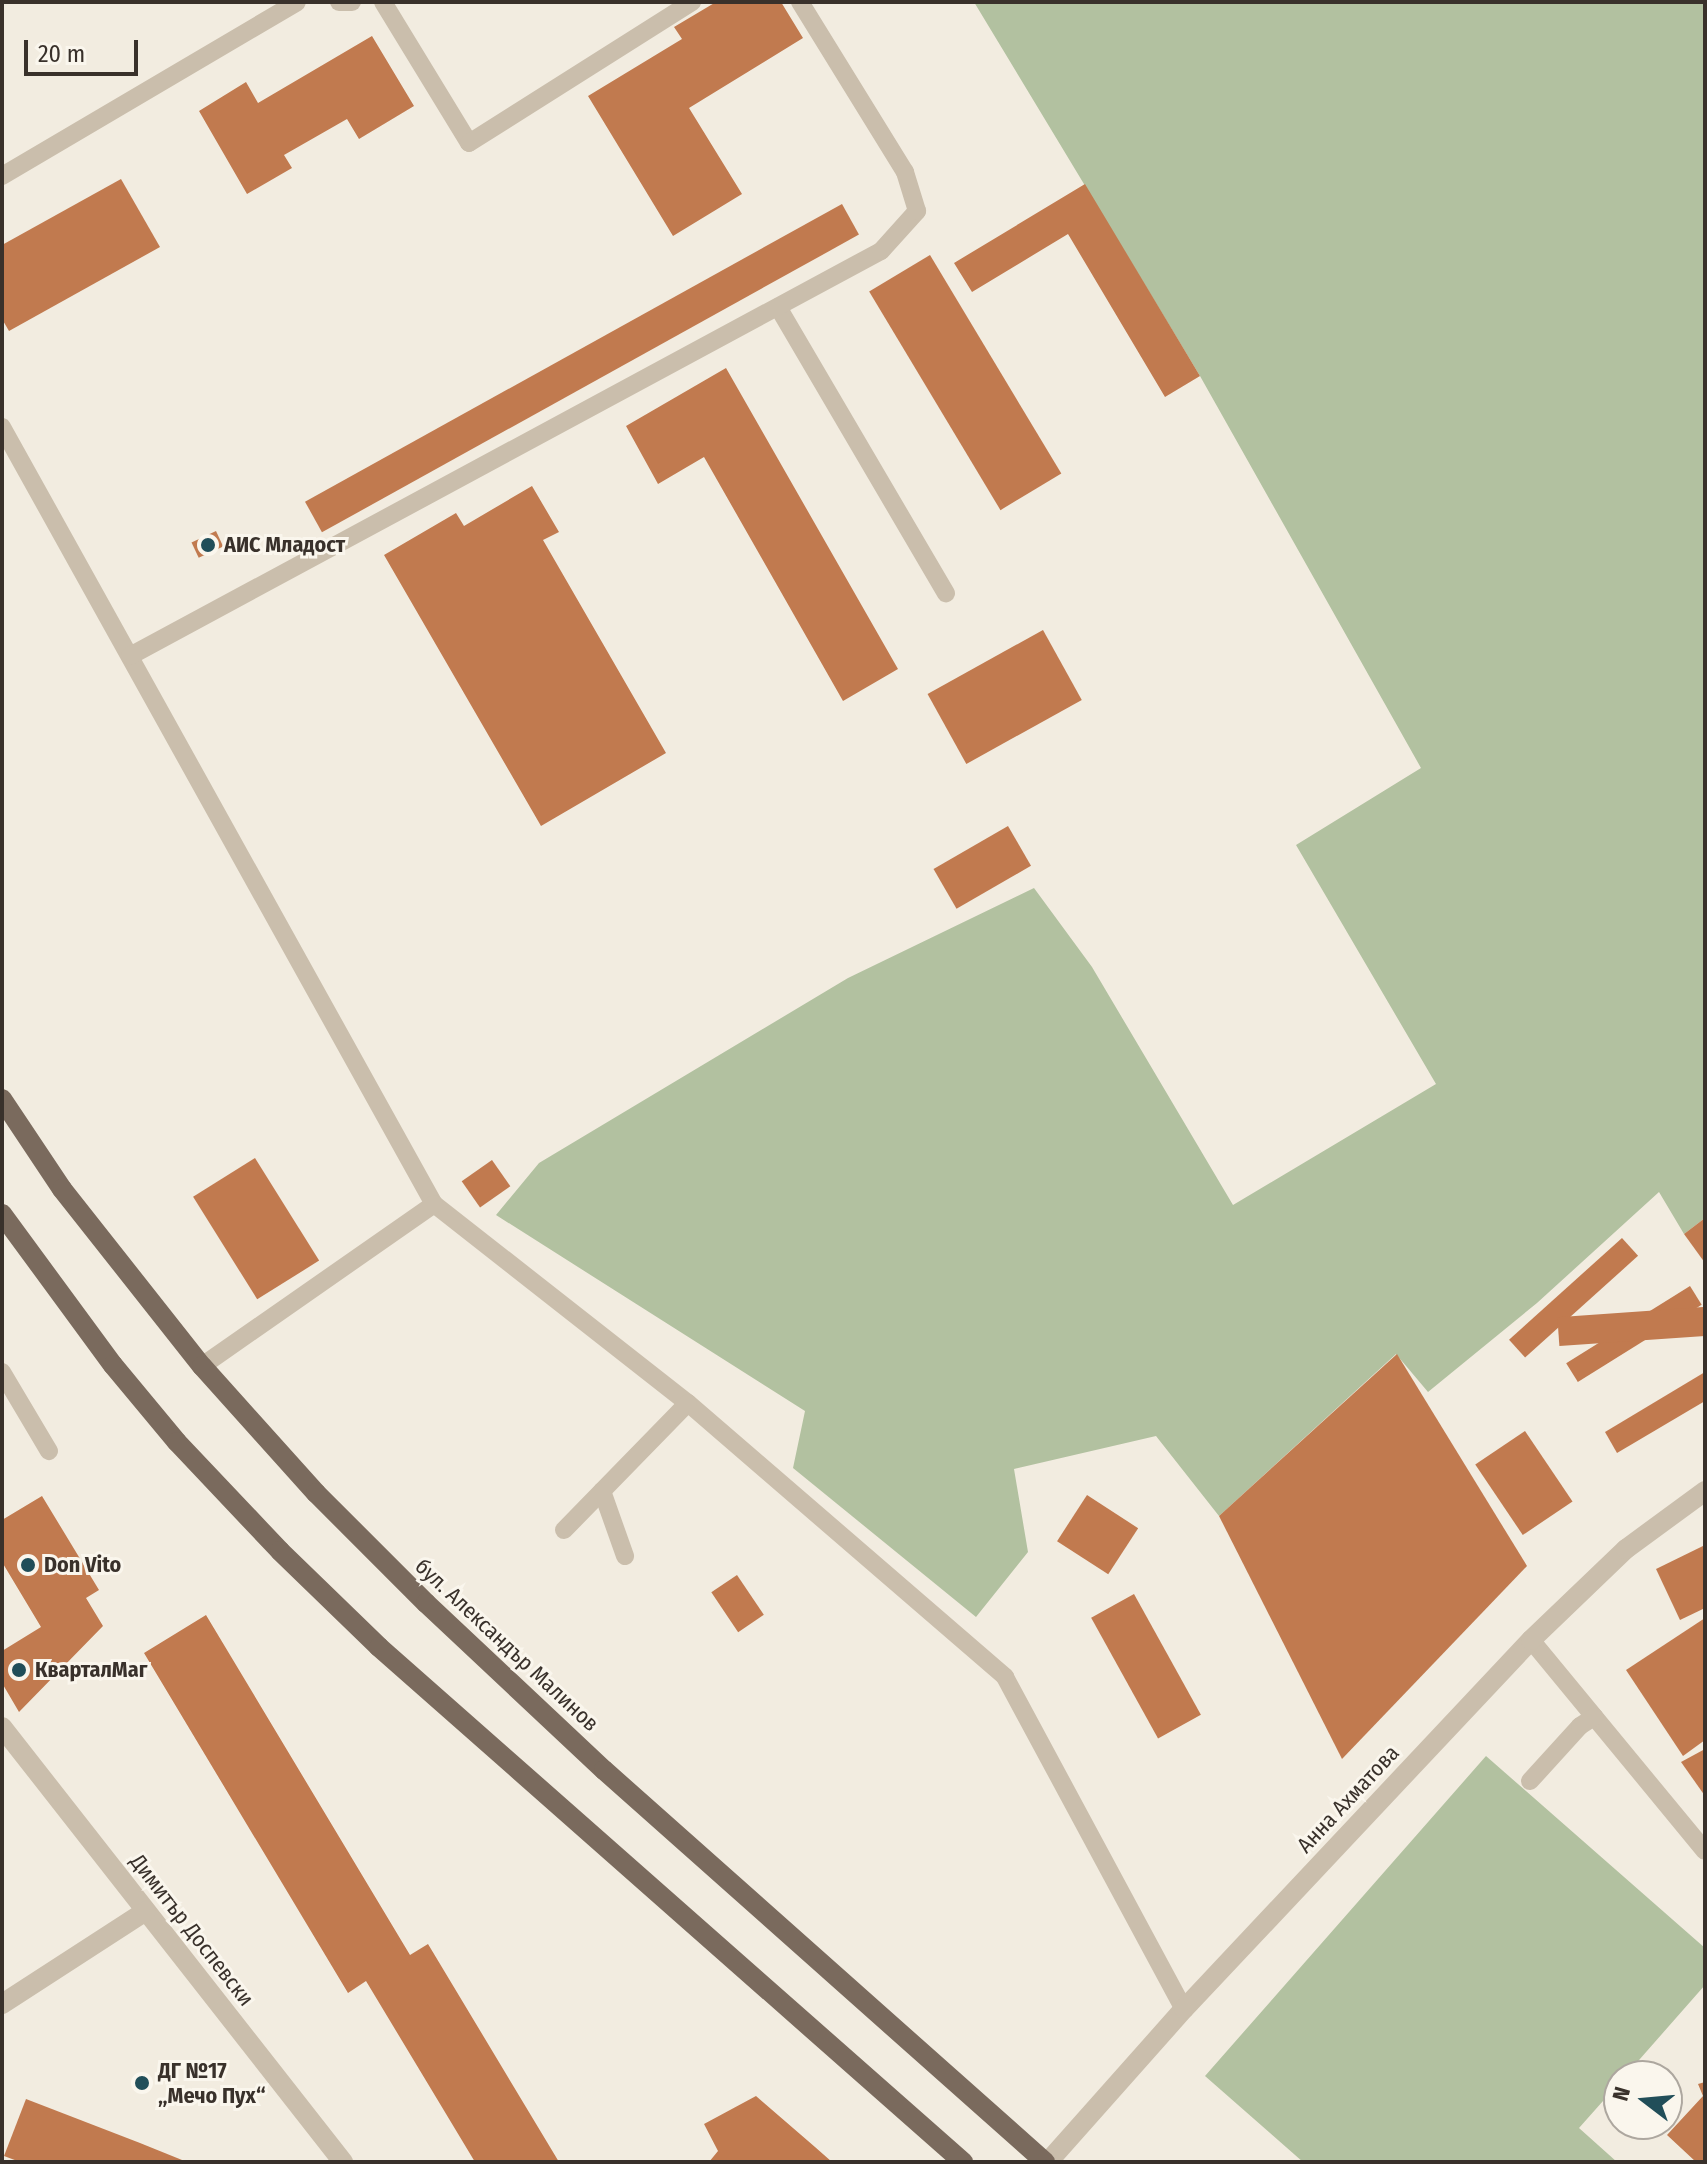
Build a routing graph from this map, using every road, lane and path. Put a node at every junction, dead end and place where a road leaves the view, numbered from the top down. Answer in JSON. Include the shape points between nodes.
{"nodes":[{"id":1,"x":297,"y":2,"type":"edge"},
{"id":2,"x":339,"y":2,"type":"edge"},
{"id":3,"x":352,"y":2,"type":"edge"},
{"id":4,"x":383,"y":2,"type":"edge"},
{"id":5,"x":692,"y":2,"type":"edge"},
{"id":6,"x":800,"y":2,"type":"edge"},
{"id":7,"x":2,"y":176,"type":"edge"},
{"id":8,"x":778,"y":307,"type":"junction"},
{"id":9,"x":2,"y":427,"type":"edge"},
{"id":10,"x":946,"y":593,"type":"dead end"},
{"id":11,"x":130,"y":656,"type":"junction"},
{"id":12,"x":2,"y":1099,"type":"edge"},
{"id":13,"x":434,"y":1204,"type":"junction"},
{"id":14,"x":2,"y":1214,"type":"edge"},
{"id":15,"x":202,"y":1366,"type":"junction"},
{"id":16,"x":2,"y":1372,"type":"edge"},
{"id":17,"x":688,"y":1403,"type":"junction"},
{"id":18,"x":49,"y":1451,"type":"dead end"},
{"id":19,"x":602,"y":1491,"type":"junction"},
{"id":20,"x":1705,"y":1491,"type":"edge"},
{"id":21,"x":564,"y":1530,"type":"dead end"},
{"id":22,"x":625,"y":1556,"type":"dead end"},
{"id":23,"x":1531,"y":1640,"type":"junction"},
{"id":24,"x":1594,"y":1717,"type":"junction"},
{"id":25,"x":2,"y":1727,"type":"edge"},
{"id":26,"x":1530,"y":1781,"type":"dead end"},
{"id":27,"x":1705,"y":1851,"type":"edge"},
{"id":28,"x":146,"y":1911,"type":"junction"},
{"id":29,"x":2,"y":2004,"type":"edge"},
{"id":30,"x":1184,"y":2009,"type":"junction"},
{"id":31,"x":343,"y":2162,"type":"edge"},
{"id":32,"x":963,"y":2162,"type":"edge"},
{"id":33,"x":1047,"y":2162,"type":"edge"}],
"edges":[{"from":1,"to":7,"type":"lane"},
{"from":2,"to":3,"type":"lane"},
{"from":4,"to":5,"type":"lane","via":[[469,143]]},
{"from":6,"to":8,"type":"lane","via":[[905,172],[917,211],[881,251]]},
{"from":8,"to":10,"type":"lane"},
{"from":8,"to":11,"type":"lane"},
{"from":9,"to":11,"type":"lane"},
{"from":11,"to":13,"type":"lane"},
{"from":12,"to":15,"type":"main road","name":"бул. Александър Малинов","via":[[62,1189]]},
{"from":13,"to":15,"type":"lane"},
{"from":13,"to":17,"type":"lane"},
{"from":14,"to":32,"type":"main road","via":[[113,1365],[280,1551],[379,1647]]},
{"from":15,"to":33,"type":"main road","name":"бул. Александър Малинов","via":[[316,1493],[437,1614],[604,1770]]},
{"from":16,"to":18,"type":"lane"},
{"from":17,"to":19,"type":"lane"},
{"from":17,"to":30,"type":"lane","via":[[1005,1677]]},
{"from":19,"to":21,"type":"lane"},
{"from":19,"to":22,"type":"lane"},
{"from":20,"to":23,"type":"street","name":"Анна Ахматова","via":[[1626,1549]]},
{"from":23,"to":24,"type":"lane"},
{"from":23,"to":30,"type":"street","name":"Анна Ахматова"},
{"from":24,"to":26,"type":"lane"},
{"from":24,"to":27,"type":"lane"},
{"from":25,"to":28,"type":"street","name":"Димитър Доспевски"},
{"from":28,"to":29,"type":"street"},
{"from":28,"to":31,"type":"street","name":"Димитър Доспевски"},
{"from":30,"to":33,"type":"street","name":"Анна Ахматова"}]}
